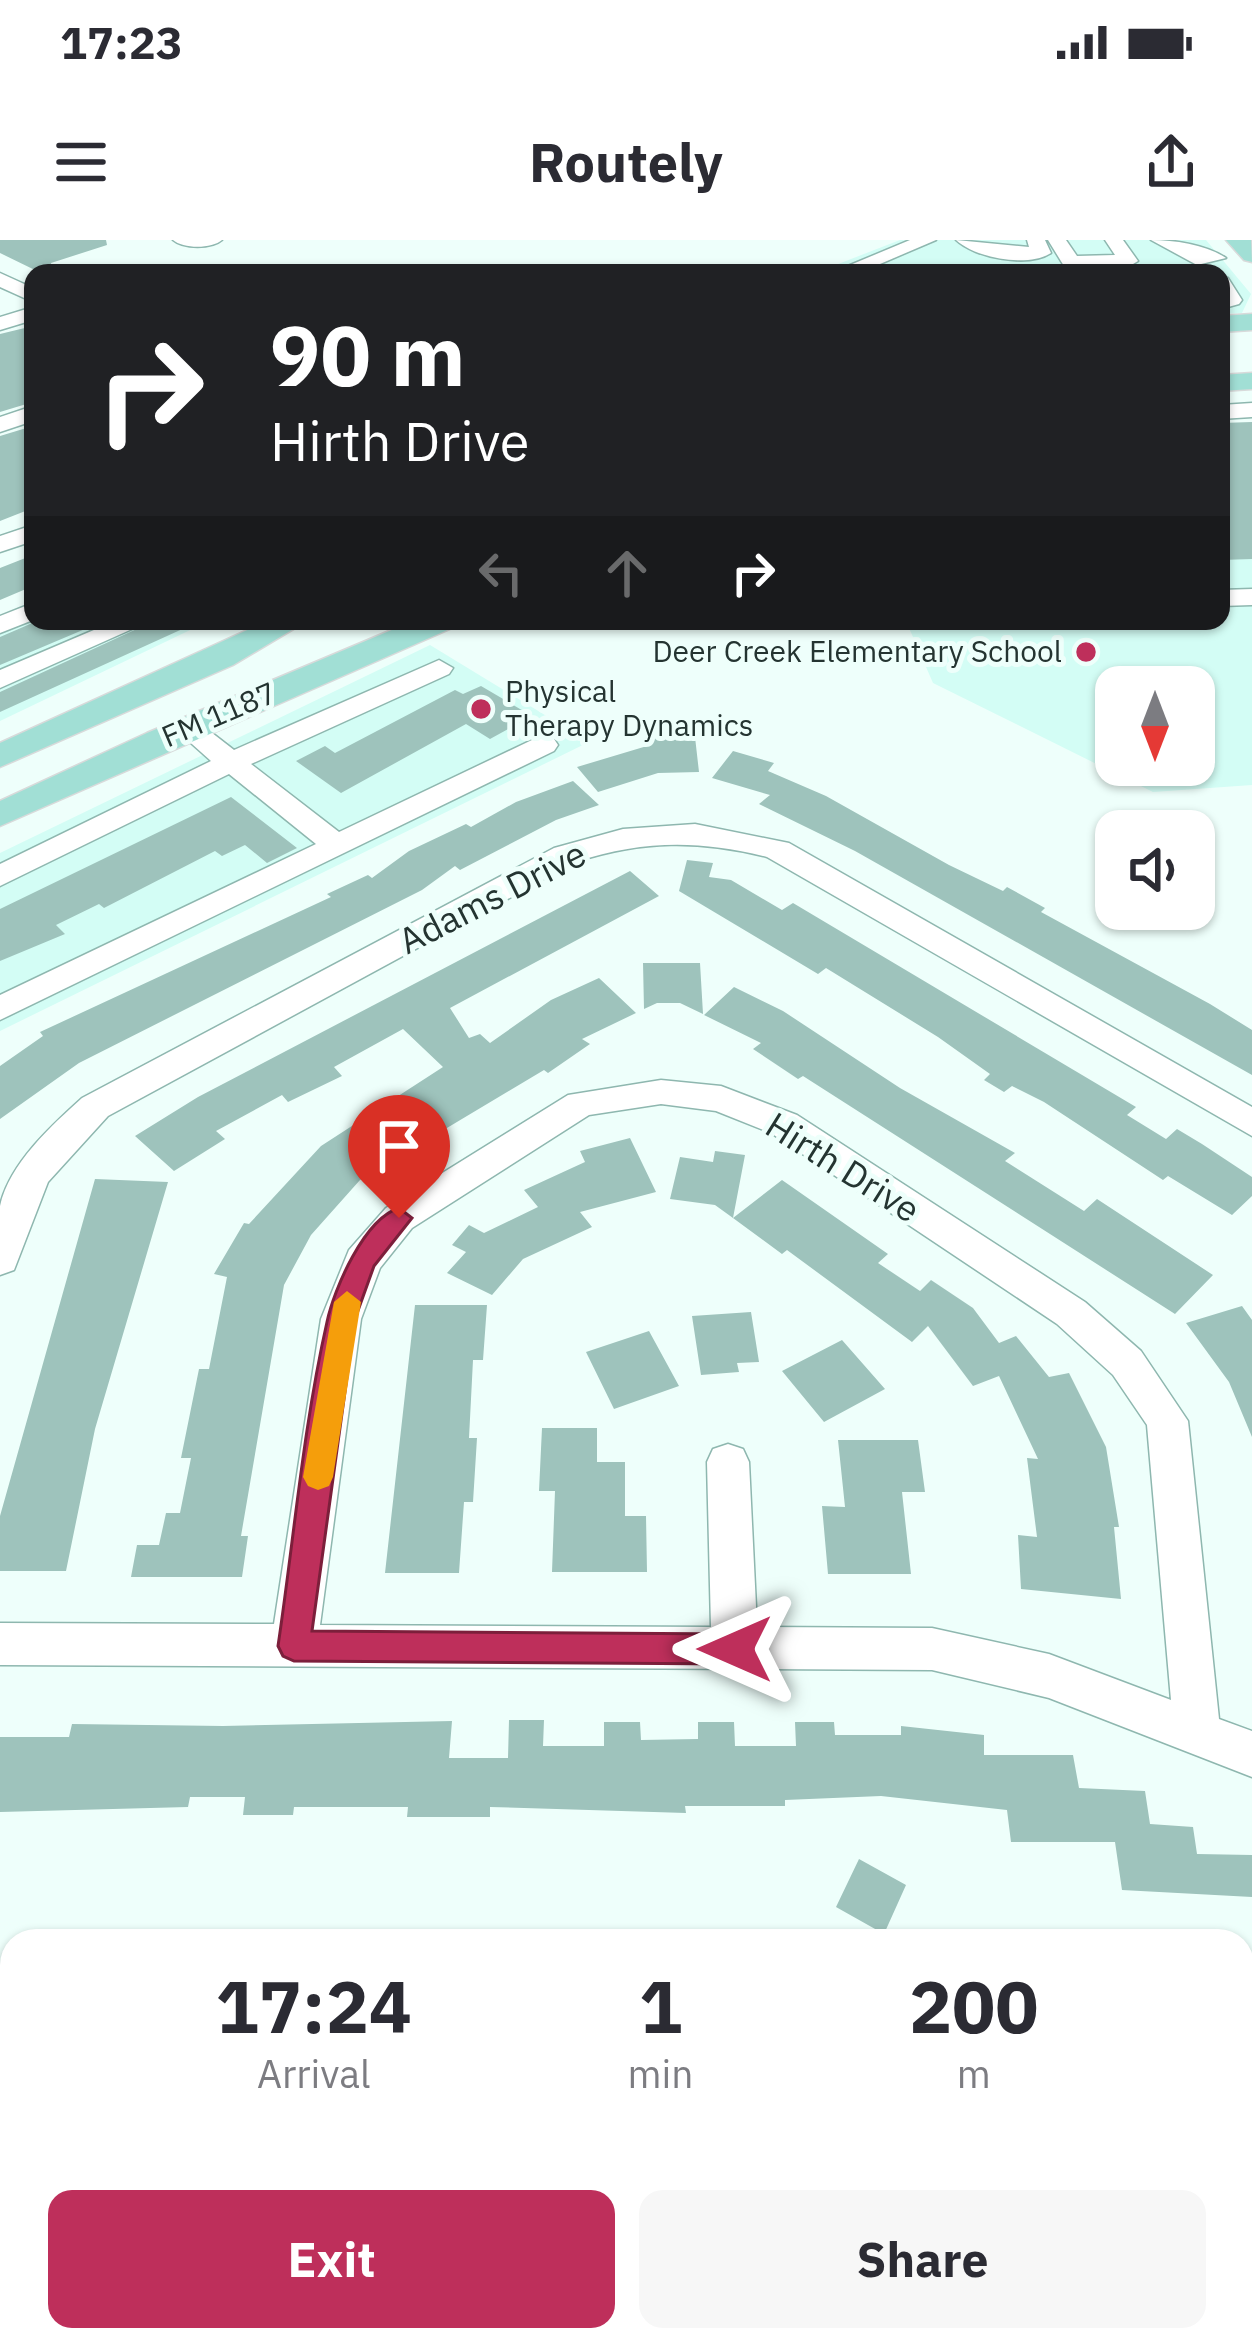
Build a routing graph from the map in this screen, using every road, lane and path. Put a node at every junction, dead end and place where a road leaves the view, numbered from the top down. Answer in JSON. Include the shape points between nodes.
{"nodes":[{"id":1,"x":965,"y":240,"type":"edge"},
{"id":2,"x":1036,"y":240,"type":"edge"},
{"id":3,"x":1057,"y":240,"type":"edge"},
{"id":4,"x":1114,"y":240,"type":"edge"},
{"id":5,"x":1160,"y":240,"type":"edge"},
{"id":6,"x":1238,"y":240,"type":"edge"},
{"id":7,"x":936,"y":246,"type":"edge"},
{"id":8,"x":901,"y":250,"type":"junction"},
{"id":9,"x":1252,"y":256,"type":"edge"},
{"id":10,"x":864,"y":264,"type":"edge"},
{"id":11,"x":911,"y":264,"type":"edge"},
{"id":12,"x":1217,"y":264,"type":"edge"},
{"id":13,"x":116,"y":630,"type":"edge"},
{"id":14,"x":274,"y":630,"type":"edge"},
{"id":15,"x":420,"y":630,"type":"edge"},
{"id":16,"x":439,"y":668,"type":"dead end"},
{"id":17,"x":0,"y":680,"type":"edge"},
{"id":18,"x":188,"y":728,"type":"junction"},
{"id":19,"x":544,"y":745,"type":"dead end"},
{"id":20,"x":0,"y":757,"type":"edge"},
{"id":21,"x":231,"y":762,"type":"junction"},
{"id":22,"x":0,"y":814,"type":"edge"},
{"id":23,"x":339,"y":848,"type":"junction"},
{"id":24,"x":0,"y":876,"type":"edge"},
{"id":25,"x":0,"y":1009,"type":"edge"},
{"id":26,"x":1252,"y":1123,"type":"edge"},
{"id":27,"x":0,"y":1260,"type":"edge"},
{"id":28,"x":728,"y":1462,"type":"dead end"},
{"id":29,"x":0,"y":1644,"type":"edge"},
{"id":30,"x":294,"y":1646,"type":"junction"},
{"id":31,"x":735,"y":1649,"type":"junction"},
{"id":32,"x":1197,"y":1732,"type":"junction"},
{"id":33,"x":1252,"y":1754,"type":"edge"}],
"edges":[{"from":1,"to":2,"type":"street","via":[[980,250],[1040,253]]},
{"from":3,"to":4,"type":"street","via":[[1071,262],[1129,261]]},
{"from":5,"to":12,"type":"street"},
{"from":6,"to":9,"type":"main road"},
{"from":7,"to":8,"type":"street"},
{"from":8,"to":10,"type":"street"},
{"from":8,"to":11,"type":"street"},
{"from":9,"to":12,"type":"street"},
{"from":13,"to":17,"type":"street"},
{"from":14,"to":20,"type":"main road","name":"FM 1187","number":"FM 1187"},
{"from":15,"to":18,"type":"main road","name":"FM 1187","number":"FM 1187"},
{"from":16,"to":21,"type":"street"},
{"from":18,"to":21,"type":"street"},
{"from":18,"to":22,"type":"main road","name":"FM 1187","number":"FM 1187"},
{"from":19,"to":23,"type":"street"},
{"from":21,"to":23,"type":"street"},
{"from":21,"to":24,"type":"street"},
{"from":23,"to":25,"type":"street"},
{"from":26,"to":27,"type":"street","name":"Adams Drive","via":[[778,850],[716,834],[627,834],[565,855],[95,1107],[51,1146],[15,1208]]},
{"from":28,"to":31,"type":"street"},
{"from":29,"to":30,"type":"street"},
{"from":30,"to":31,"type":"street"},
{"from":30,"to":32,"type":"street","name":"Hirth Drive","via":[[341,1319],[362,1262],[399,1218],[580,1104],[661,1092],[721,1099],[784,1124],[1071,1313],[1127,1364],[1167,1420]]},
{"from":31,"to":32,"type":"street","via":[[932,1649],[1049,1676]]},
{"from":32,"to":33,"type":"street"}]}
